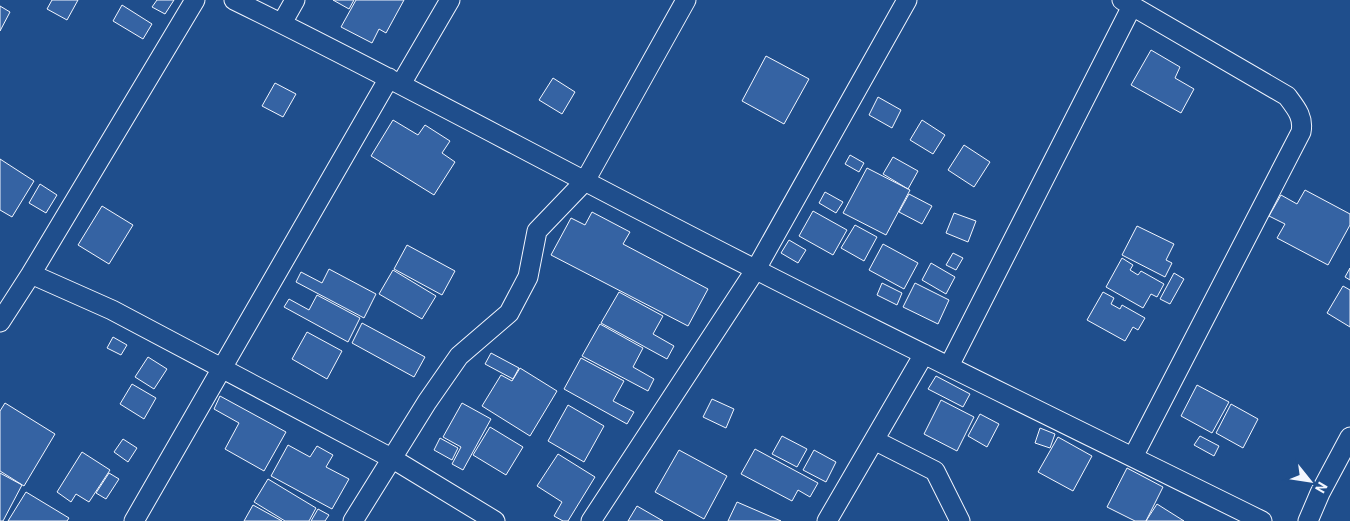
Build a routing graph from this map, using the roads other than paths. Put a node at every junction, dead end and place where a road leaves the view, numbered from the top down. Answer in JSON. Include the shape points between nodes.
{"nodes":[{"id":1,"x":195,"y":0,"type":"edge"},
{"id":2,"x":234,"y":0,"type":"edge"},
{"id":3,"x":295,"y":0,"type":"edge"},
{"id":4,"x":450,"y":0,"type":"edge"},
{"id":5,"x":686,"y":0,"type":"edge"},
{"id":6,"x":907,"y":0,"type":"edge"},
{"id":7,"x":1127,"y":3,"type":"edge"},
{"id":8,"x":282,"y":23,"type":"junction"},
{"id":9,"x":395,"y":81,"type":"junction"},
{"id":10,"x":585,"y":181,"type":"junction"},
{"id":11,"x":756,"y":268,"type":"junction"},
{"id":12,"x":30,"y":274,"type":"junction"},
{"id":13,"x":0,"y":322,"type":"edge"},
{"id":14,"x":924,"y":354,"type":"junction"},
{"id":15,"x":949,"y":366,"type":"junction"},
{"id":16,"x":221,"y":369,"type":"junction"},
{"id":17,"x":1350,"y":437,"type":"edge"},
{"id":18,"x":874,"y":440,"type":"junction"},
{"id":19,"x":1133,"y":458,"type":"junction"},
{"id":20,"x":393,"y":459,"type":"junction"},
{"id":21,"x":134,"y":521,"type":"edge"},
{"id":22,"x":353,"y":521,"type":"edge"},
{"id":23,"x":495,"y":521,"type":"edge"},
{"id":24,"x":590,"y":521,"type":"edge"},
{"id":25,"x":827,"y":521,"type":"edge"},
{"id":26,"x":960,"y":521,"type":"edge"},
{"id":27,"x":1262,"y":521,"type":"edge"},
{"id":28,"x":1308,"y":521,"type":"edge"}],
"edges":[{"from":1,"to":12,"type":"street"},
{"from":2,"to":8,"type":"street"},
{"from":3,"to":8,"type":"street"},
{"from":4,"to":9,"type":"street"},
{"from":5,"to":10,"type":"street"},
{"from":6,"to":11,"type":"street"},
{"from":7,"to":15,"type":"street"},
{"from":7,"to":19,"type":"street","via":[[1287,96],[1303,124]]},
{"from":8,"to":9,"type":"street"},
{"from":9,"to":10,"type":"street"},
{"from":9,"to":16,"type":"street"},
{"from":10,"to":11,"type":"street"},
{"from":10,"to":20,"type":"street","via":[[537,231],[528,276],[509,314],[459,356]]},
{"from":11,"to":14,"type":"street"},
{"from":11,"to":24,"type":"street"},
{"from":12,"to":13,"type":"street"},
{"from":12,"to":16,"type":"street","via":[[112,310]]},
{"from":14,"to":15,"type":"street"},
{"from":14,"to":18,"type":"street"},
{"from":15,"to":19,"type":"street"},
{"from":16,"to":20,"type":"street"},
{"from":16,"to":21,"type":"street"},
{"from":17,"to":28,"type":"street"},
{"from":18,"to":25,"type":"street"},
{"from":18,"to":26,"type":"street","via":[[935,471]]},
{"from":19,"to":27,"type":"street"},
{"from":20,"to":22,"type":"street"},
{"from":20,"to":23,"type":"street"}]}
